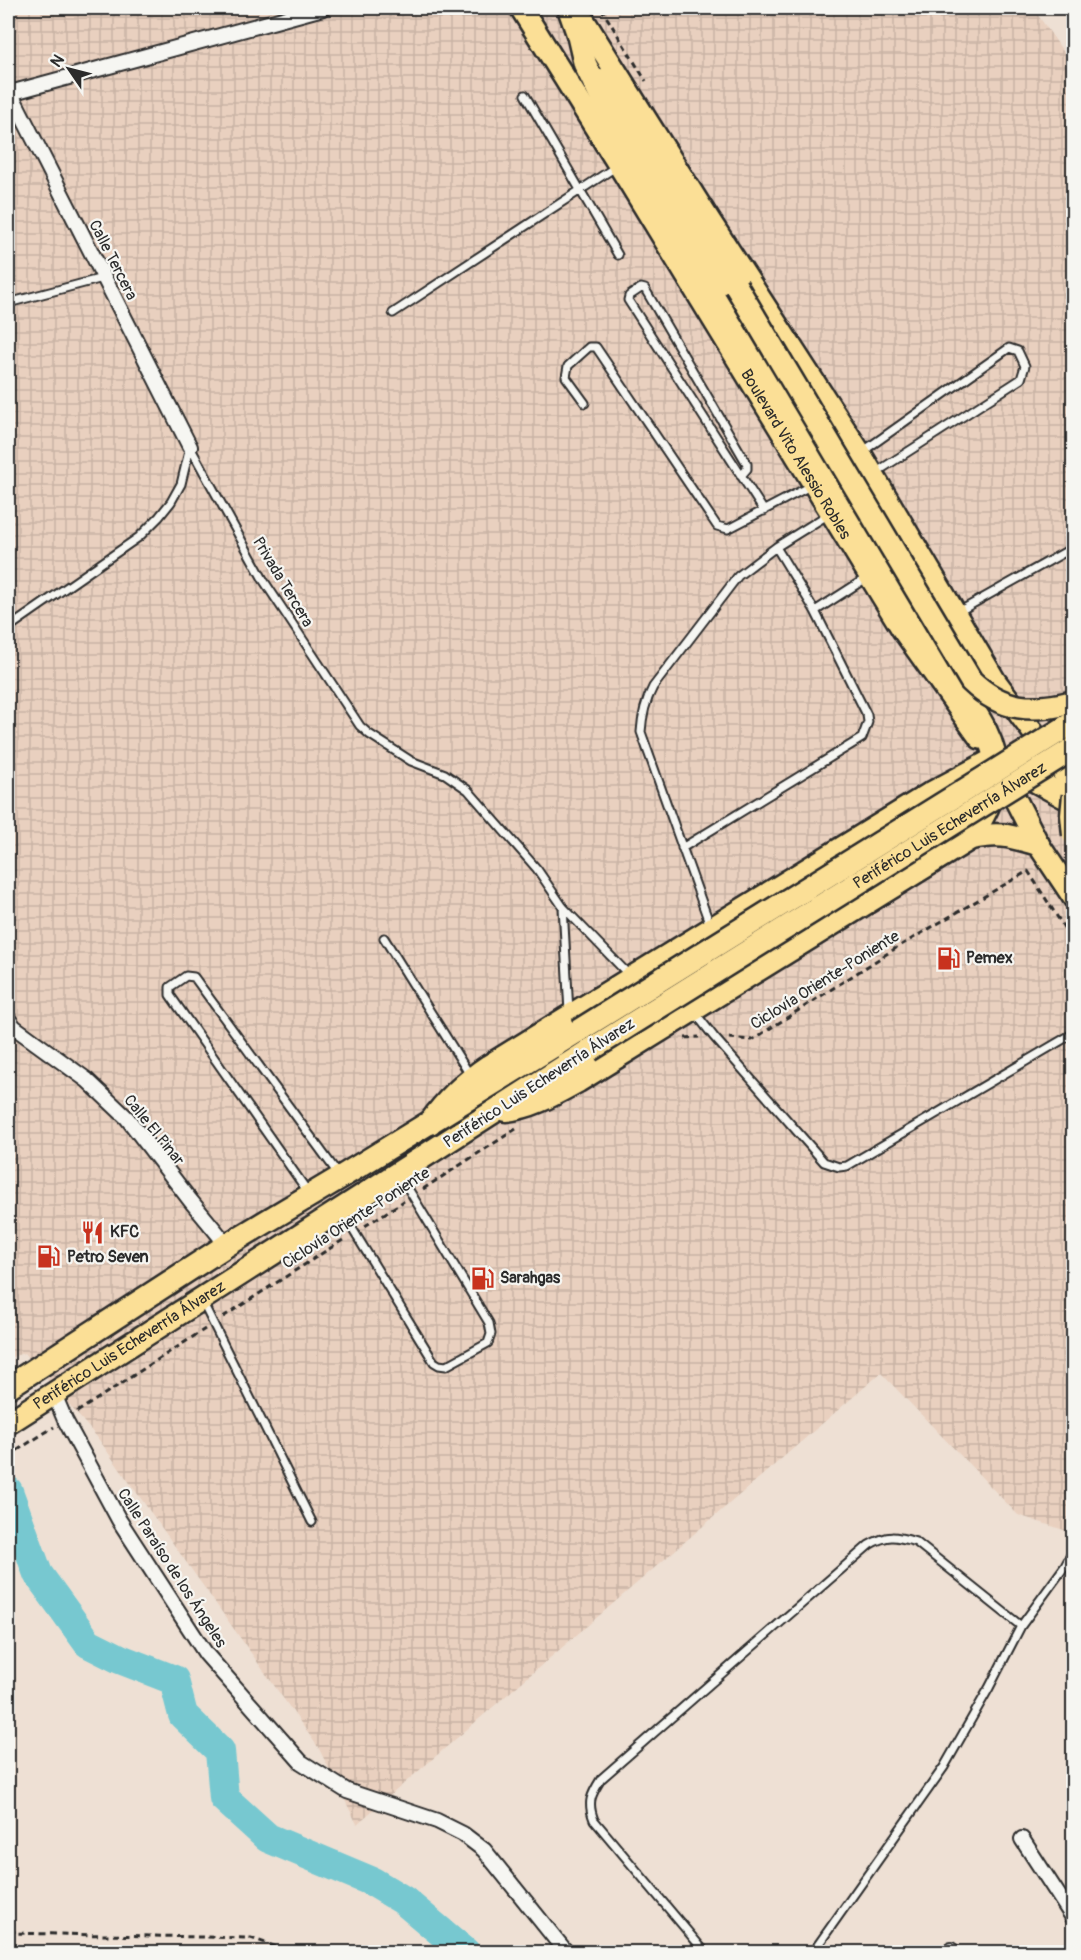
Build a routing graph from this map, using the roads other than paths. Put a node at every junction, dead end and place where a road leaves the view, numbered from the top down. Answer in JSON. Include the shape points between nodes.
{"nodes":[{"id":1,"x":322,"y":8,"type":"edge"},
{"id":2,"x":520,"y":8,"type":"edge"},
{"id":3,"x":568,"y":8,"type":"edge"},
{"id":4,"x":576,"y":8,"type":"edge"},
{"id":5,"x":578,"y":34,"type":"junction"},
{"id":6,"x":8,"y":91,"type":"edge"},
{"id":7,"x":525,"y":95,"type":"dead end"},
{"id":8,"x":619,"y":165,"type":"junction"},
{"id":9,"x":580,"y":190,"type":"junction"},
{"id":10,"x":618,"y":255,"type":"dead end"},
{"id":11,"x":103,"y":278,"type":"junction"},
{"id":12,"x":8,"y":303,"type":"edge"},
{"id":13,"x":393,"y":313,"type":"dead end"},
{"id":14,"x":585,"y":403,"type":"dead end"},
{"id":15,"x":190,"y":447,"type":"junction"},
{"id":16,"x":860,"y":453,"type":"junction"},
{"id":17,"x":873,"y":474,"type":"junction"},
{"id":18,"x":741,"y":476,"type":"junction"},
{"id":19,"x":814,"y":484,"type":"junction"},
{"id":20,"x":764,"y":511,"type":"junction"},
{"id":21,"x":831,"y":513,"type":"junction"},
{"id":22,"x":776,"y":547,"type":"junction"},
{"id":23,"x":1074,"y":547,"type":"edge"},
{"id":24,"x":870,"y":576,"type":"junction"},
{"id":25,"x":815,"y":612,"type":"junction"},
{"id":26,"x":956,"y":613,"type":"junction"},
{"id":27,"x":8,"y":628,"type":"edge"},
{"id":28,"x":995,"y":681,"type":"junction"},
{"id":29,"x":1071,"y":699,"type":"edge"},
{"id":30,"x":1074,"y":723,"type":"edge"},
{"id":31,"x":1074,"y":747,"type":"edge"},
{"id":32,"x":995,"y":759,"type":"junction"},
{"id":33,"x":1072,"y":785,"type":"edge"},
{"id":34,"x":930,"y":794,"type":"junction"},
{"id":35,"x":1074,"y":802,"type":"edge"},
{"id":36,"x":1074,"y":835,"type":"edge"},
{"id":37,"x":971,"y":838,"type":"junction"},
{"id":38,"x":1038,"y":844,"type":"junction"},
{"id":39,"x":682,"y":848,"type":"junction"},
{"id":40,"x":1070,"y":882,"type":"edge"},
{"id":41,"x":563,"y":907,"type":"junction"},
{"id":42,"x":711,"y":928,"type":"junction"},
{"id":43,"x":384,"y":938,"type":"dead end"},
{"id":44,"x":631,"y":978,"type":"junction"},
{"id":45,"x":692,"y":1009,"type":"junction"},
{"id":46,"x":10,"y":1024,"type":"edge"},
{"id":47,"x":579,"y":1032,"type":"junction"},
{"id":48,"x":1074,"y":1033,"type":"edge"},
{"id":49,"x":471,"y":1077,"type":"junction"},
{"id":50,"x":492,"y":1112,"type":"junction"},
{"id":51,"x":430,"y":1123,"type":"junction"},
{"id":52,"x":398,"y":1173,"type":"junction"},
{"id":53,"x":341,"y":1178,"type":"junction"},
{"id":54,"x":311,"y":1195,"type":"junction"},
{"id":55,"x":340,"y":1210,"type":"junction"},
{"id":56,"x":227,"y":1245,"type":"junction"},
{"id":57,"x":201,"y":1299,"type":"junction"},
{"id":58,"x":8,"y":1386,"type":"edge"},
{"id":59,"x":54,"y":1394,"type":"junction"},
{"id":60,"x":16,"y":1418,"type":"edge"},
{"id":61,"x":312,"y":1522,"type":"dead end"},
{"id":62,"x":1074,"y":1549,"type":"edge"},
{"id":63,"x":1074,"y":1564,"type":"edge"},
{"id":64,"x":1065,"y":1566,"type":"junction"},
{"id":65,"x":1021,"y":1626,"type":"junction"},
{"id":66,"x":1022,"y":1839,"type":"dead end"},
{"id":67,"x":1074,"y":1919,"type":"edge"},
{"id":68,"x":566,"y":1953,"type":"edge"},
{"id":69,"x":705,"y":1953,"type":"edge"},
{"id":70,"x":813,"y":1953,"type":"edge"}],
"edges":[{"from":1,"to":6,"type":"street"},
{"from":2,"to":8,"type":"main road","name":"Boulevard Vito Alessio Robles"},
{"from":3,"to":5,"type":"highway"},
{"from":4,"to":16,"type":"main road"},
{"from":5,"to":29,"type":"highway","bridge":true,"via":[[736,286],[970,681],[988,695],[1013,706],[1046,708]]},
{"from":5,"to":32,"type":"highway","via":[[585,64],[620,136],[941,664],[978,718]]},
{"from":6,"to":11,"type":"street","name":"Calle Tercera"},
{"from":7,"to":9,"type":"lane"},
{"from":8,"to":9,"type":"lane"},
{"from":8,"to":19,"type":"main road","name":"Boulevard Vito Alessio Robles"},
{"from":9,"to":10,"type":"lane"},
{"from":9,"to":13,"type":"lane"},
{"from":11,"to":12,"type":"lane"},
{"from":11,"to":15,"type":"street","name":"Calle Tercera"},
{"from":14,"to":20,"type":"lane","via":[[566,373],[568,366],[594,346],[717,526],[728,529]]},
{"from":15,"to":27,"type":"lane","via":[[182,484],[139,537]]},
{"from":15,"to":41,"type":"lane","name":"Privada Tercera","via":[[264,581],[360,726],[411,761],[445,774],[468,790],[537,869]]},
{"from":16,"to":17,"type":"main road"},
{"from":16,"to":17,"type":"lane","via":[[1009,348],[1018,351],[1025,366],[1021,379]]},
{"from":17,"to":26,"type":"main road"},
{"from":18,"to":18,"type":"lane","via":[[628,300],[641,288],[747,464]]},
{"from":18,"to":20,"type":"lane"},
{"from":19,"to":20,"type":"lane"},
{"from":19,"to":21,"type":"main road","name":"Boulevard Vito Alessio Robles"},
{"from":21,"to":22,"type":"lane"},
{"from":21,"to":24,"type":"main road","name":"Boulevard Vito Alessio Robles"},
{"from":22,"to":25,"type":"lane"},
{"from":22,"to":39,"type":"lane","via":[[749,566],[727,589],[646,700],[641,732]]},
{"from":23,"to":26,"type":"lane"},
{"from":24,"to":25,"type":"lane"},
{"from":24,"to":32,"type":"main road","name":"Boulevard Vito Alessio Robles","via":[[903,630]]},
{"from":25,"to":39,"type":"lane","via":[[867,715],[862,738]]},
{"from":26,"to":28,"type":"main road"},
{"from":28,"to":29,"type":"street","via":[[1022,698]]},
{"from":28,"to":33,"type":"main road"},
{"from":29,"to":31,"type":"street","via":[[1060,710],[1060,723]]},
{"from":30,"to":47,"type":"highway","name":"Periférico Luis Echeverría Álvarez","bridge":true},
{"from":31,"to":47,"type":"highway","name":"Periférico Luis Echeverría Álvarez","bridge":true},
{"from":32,"to":33,"type":"main road"},
{"from":32,"to":34,"type":"highway"},
{"from":32,"to":35,"type":"highway"},
{"from":32,"to":37,"type":"highway","via":[[996,782]]},
{"from":32,"to":38,"type":"main road","name":"Boulevard Vito Alessio Robles"},
{"from":33,"to":36,"type":"highway","bridge":true},
{"from":34,"to":37,"type":"highway","via":[[956,801],[971,824]]},
{"from":34,"to":42,"type":"highway"},
{"from":37,"to":38,"type":"highway","via":[[992,834]]},
{"from":37,"to":45,"type":"highway"},
{"from":38,"to":40,"type":"main road","name":"Boulevard Vito Alessio Robles"},
{"from":39,"to":42,"type":"lane"},
{"from":41,"to":44,"type":"lane"},
{"from":41,"to":47,"type":"lane"},
{"from":42,"to":44,"type":"highway"},
{"from":43,"to":49,"type":"lane"},
{"from":44,"to":47,"type":"highway"},
{"from":45,"to":48,"type":"lane","via":[[824,1162],[839,1167],[847,1167]]},
{"from":45,"to":50,"type":"highway","via":[[540,1102]]},
{"from":46,"to":56,"type":"street","name":"Calle El Pinar","via":[[87,1080],[127,1118]]},
{"from":47,"to":49,"type":"highway"},
{"from":47,"to":50,"type":"highway","name":"Periférico Luis Echeverría Álvarez"},
{"from":47,"to":51,"type":"highway","name":"Periférico Luis Echeverría Álvarez"},
{"from":49,"to":51,"type":"highway"},
{"from":50,"to":52,"type":"highway","name":"Periférico Luis Echeverría Álvarez"},
{"from":51,"to":53,"type":"highway","name":"Periférico Luis Echeverría Álvarez"},
{"from":52,"to":55,"type":"highway","name":"Periférico Luis Echeverría Álvarez"},
{"from":52,"to":55,"type":"lane","via":[[489,1323],[488,1343],[446,1366],[434,1362]]},
{"from":53,"to":54,"type":"highway","name":"Periférico Luis Echeverría Álvarez"},
{"from":53,"to":54,"type":"lane","via":[[194,977],[186,976],[170,987],[170,995]]},
{"from":54,"to":56,"type":"highway","name":"Periférico Luis Echeverría Álvarez"},
{"from":55,"to":57,"type":"highway","name":"Periférico Luis Echeverría Álvarez"},
{"from":56,"to":58,"type":"highway","name":"Periférico Luis Echeverría Álvarez"},
{"from":57,"to":59,"type":"highway","name":"Periférico Luis Echeverría Álvarez"},
{"from":57,"to":61,"type":"lane"},
{"from":59,"to":60,"type":"highway","name":"Periférico Luis Echeverría Álvarez"},
{"from":59,"to":68,"type":"street","name":"Calle Paraíso de los Ángeles","via":[[119,1520],[206,1654],[301,1762],[347,1791],[463,1834],[484,1850]]},
{"from":62,"to":64,"type":"lane"},
{"from":63,"to":64,"type":"lane"},
{"from":64,"to":65,"type":"lane"},
{"from":65,"to":69,"type":"lane","via":[[916,1542],[898,1536],[884,1537],[869,1545],[601,1779],[592,1794],[594,1820]]},
{"from":65,"to":70,"type":"lane","via":[[944,1767]]},
{"from":66,"to":67,"type":"street"}]}
